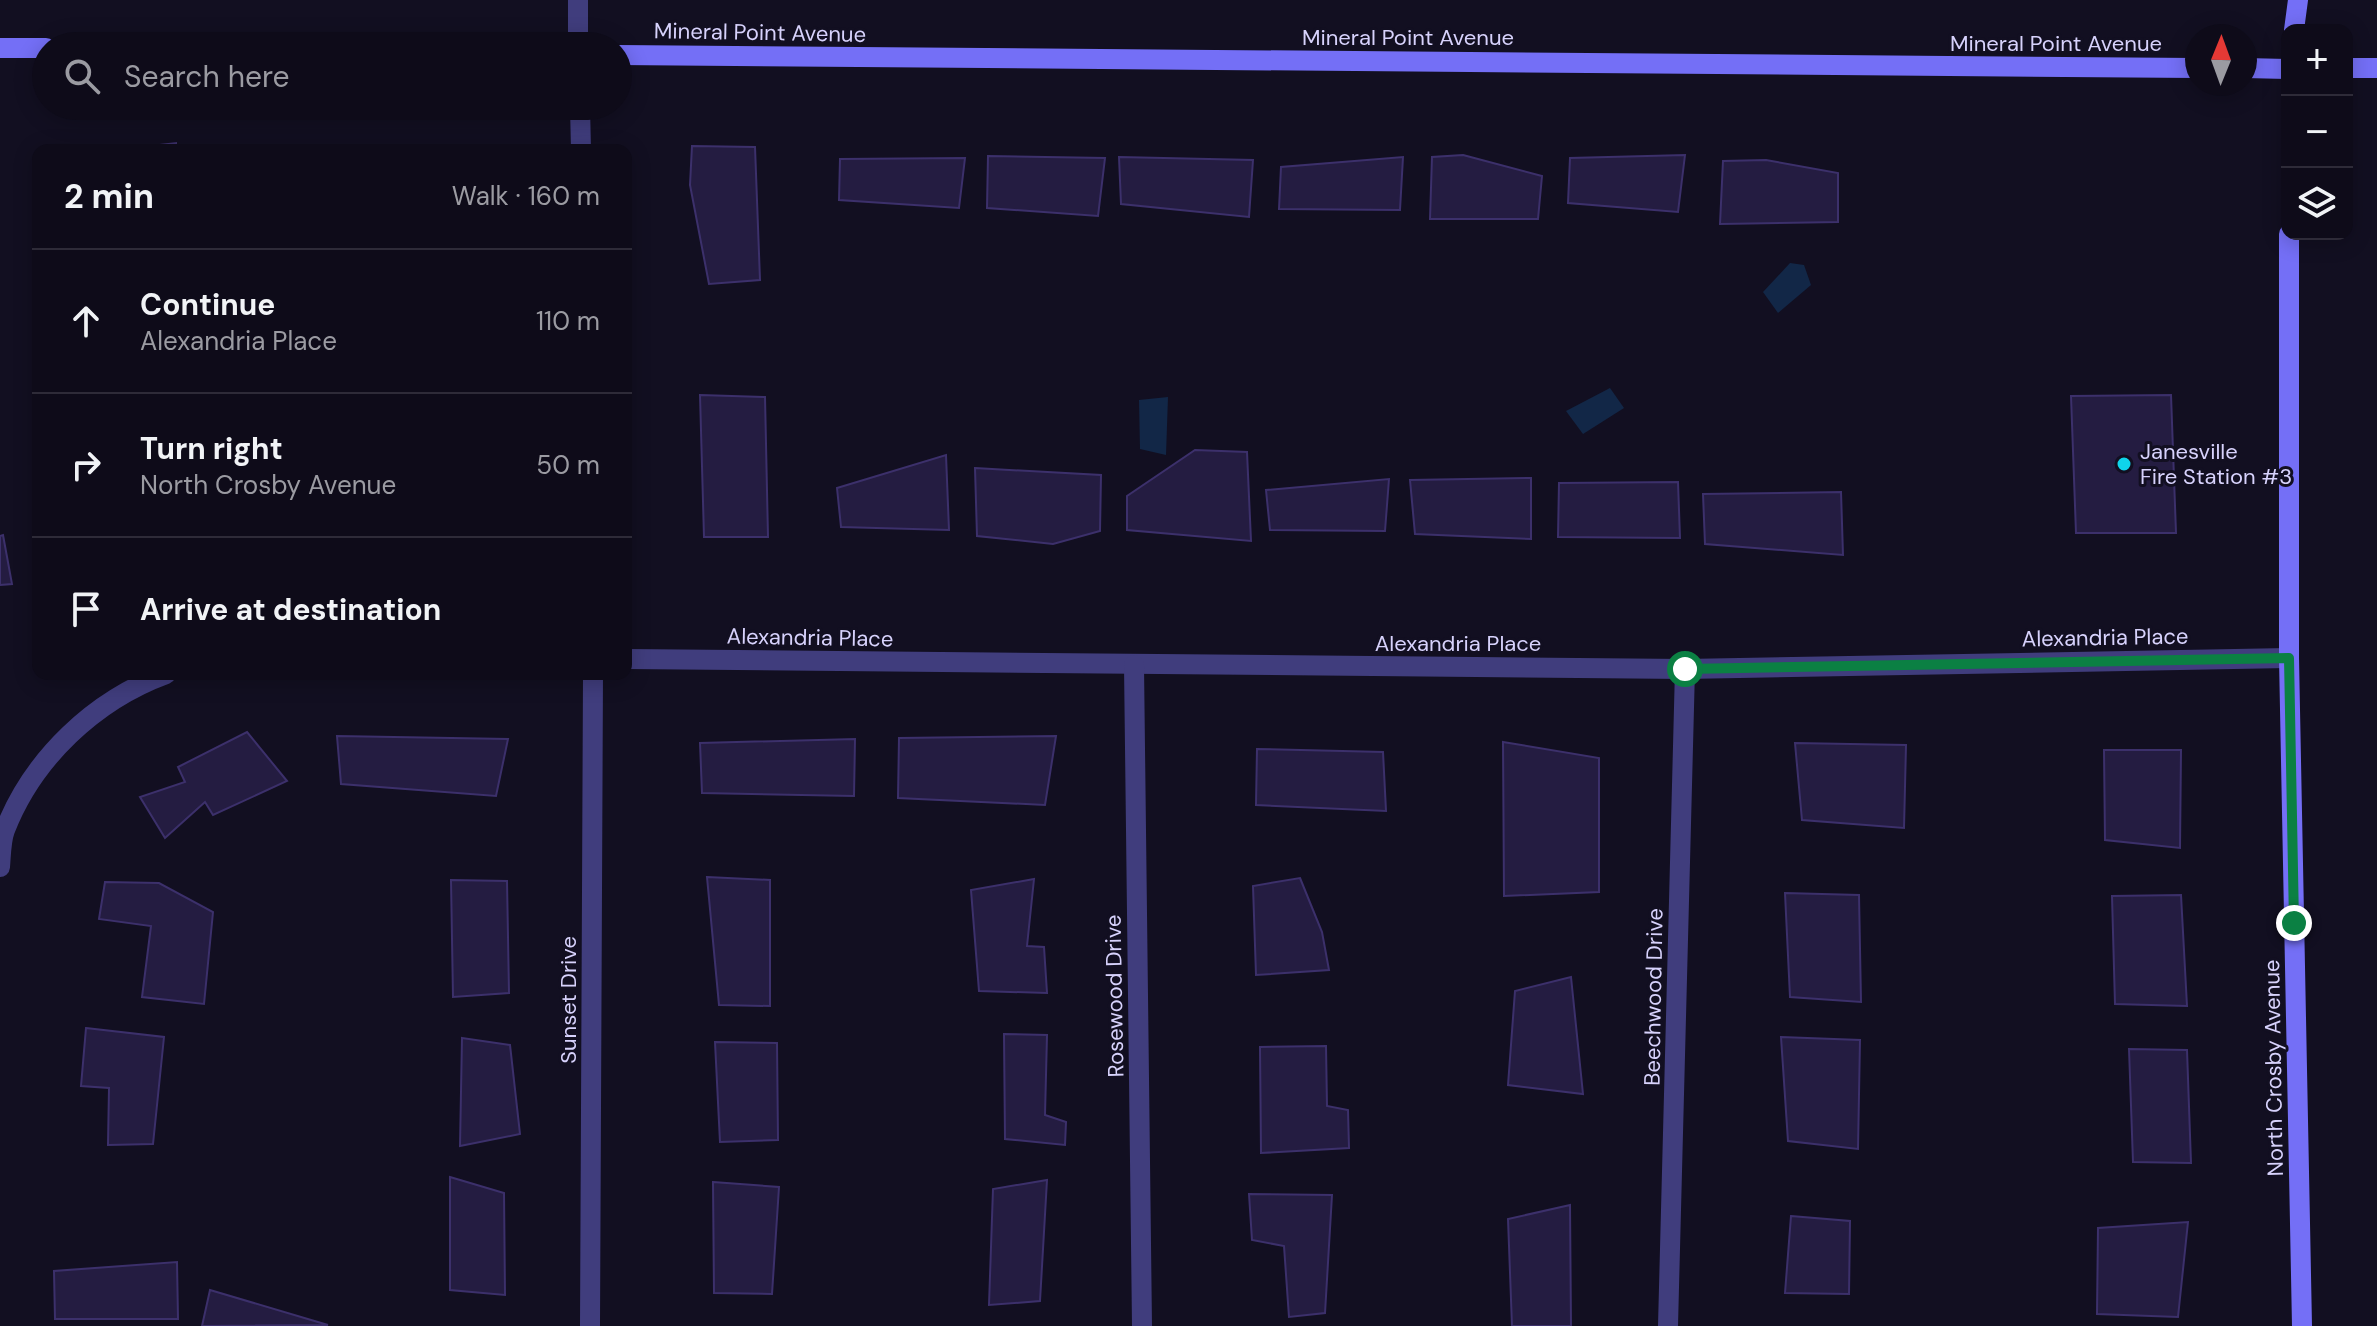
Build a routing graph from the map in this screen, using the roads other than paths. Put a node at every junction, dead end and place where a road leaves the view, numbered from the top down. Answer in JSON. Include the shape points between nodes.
{"nodes":[{"id":1,"x":578,"y":0,"type":"edge"},
{"id":2,"x":2298,"y":0,"type":"edge"},
{"id":3,"x":2295,"y":24,"type":"edge"},
{"id":4,"x":578,"y":32,"type":"edge"},
{"id":5,"x":0,"y":48,"type":"edge"},
{"id":6,"x":32,"y":48,"type":"edge"},
{"id":7,"x":632,"y":55,"type":"edge"},
{"id":8,"x":2185,"y":68,"type":"edge"},
{"id":9,"x":2257,"y":68,"type":"edge"},
{"id":10,"x":2353,"y":68,"type":"edge"},
{"id":11,"x":2377,"y":68,"type":"edge"},
{"id":12,"x":2281,"y":69,"type":"edge"},
{"id":13,"x":580,"y":120,"type":"edge"},
{"id":14,"x":581,"y":144,"type":"edge"},
{"id":15,"x":2289,"y":240,"type":"edge"},
{"id":16,"x":2289,"y":658,"type":"junction"},
{"id":17,"x":632,"y":659,"type":"edge"},
{"id":18,"x":1134,"y":665,"type":"junction"},
{"id":19,"x":1685,"y":669,"type":"junction"},
{"id":20,"x":150,"y":680,"type":"edge"},
{"id":21,"x":593,"y":680,"type":"edge"},
{"id":22,"x":0,"y":867,"type":"edge"},
{"id":23,"x":590,"y":1326,"type":"edge"},
{"id":24,"x":1142,"y":1326,"type":"edge"},
{"id":25,"x":1668,"y":1326,"type":"edge"},
{"id":26,"x":2302,"y":1326,"type":"edge"}],
"edges":[{"from":1,"to":4,"type":"street"},
{"from":2,"to":3,"type":"street"},
{"from":5,"to":6,"type":"street"},
{"from":7,"to":8,"type":"street","name":"Mineral Point Avenue"},
{"from":9,"to":12,"type":"street"},
{"from":10,"to":11,"type":"street"},
{"from":13,"to":14,"type":"street"},
{"from":15,"to":16,"type":"street","name":"North Crosby Avenue"},
{"from":16,"to":19,"type":"street","name":"Alexandria Place"},
{"from":16,"to":26,"type":"street","name":"North Crosby Avenue"},
{"from":17,"to":18,"type":"street","name":"Alexandria Place"},
{"from":18,"to":19,"type":"street","name":"Alexandria Place"},
{"from":18,"to":24,"type":"street","name":"Rosewood Drive"},
{"from":19,"to":25,"type":"street","name":"Beechwood Drive"},
{"from":20,"to":22,"type":"street","via":[[131,687],[75,728],[34,776],[4,832]]},
{"from":21,"to":23,"type":"street","name":"Sunset Drive"}]}
